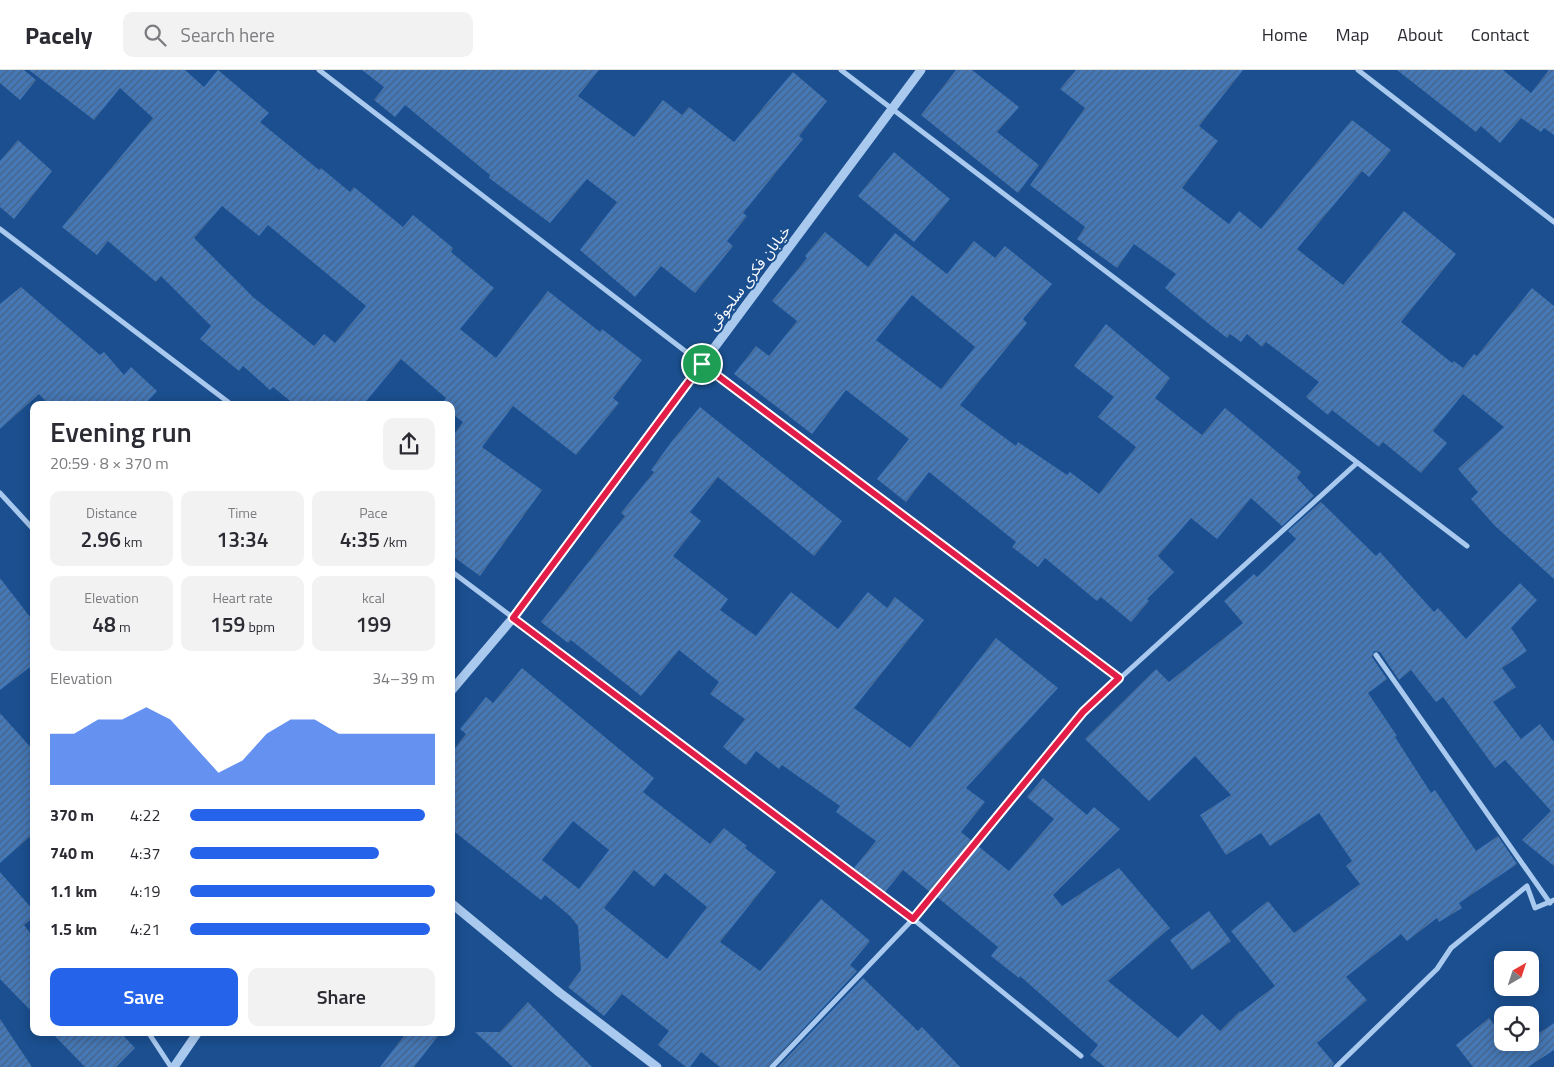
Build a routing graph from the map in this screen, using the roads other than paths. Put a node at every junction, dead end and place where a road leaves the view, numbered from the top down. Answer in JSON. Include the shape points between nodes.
{"nodes":[{"id":1,"x":319,"y":70,"type":"edge"},
{"id":2,"x":841,"y":70,"type":"edge"},
{"id":3,"x":921,"y":70,"type":"edge"},
{"id":4,"x":1358,"y":70,"type":"edge"},
{"id":5,"x":892,"y":109,"type":"junction"},
{"id":6,"x":1554,"y":222,"type":"edge"},
{"id":7,"x":0,"y":229,"type":"edge"},
{"id":8,"x":702,"y":364,"type":"junction"},
{"id":9,"x":227,"y":401,"type":"edge"},
{"id":10,"x":1357,"y":463,"type":"junction"},
{"id":11,"x":0,"y":493,"type":"edge"},
{"id":12,"x":30,"y":527,"type":"edge"},
{"id":13,"x":1467,"y":546,"type":"dead end"},
{"id":14,"x":455,"y":574,"type":"edge"},
{"id":15,"x":513,"y":618,"type":"junction"},
{"id":16,"x":1376,"y":654,"type":"dead end"},
{"id":17,"x":1119,"y":678,"type":"junction"},
{"id":18,"x":455,"y":686,"type":"edge"},
{"id":19,"x":1552,"y":901,"type":"edge"},
{"id":20,"x":455,"y":906,"type":"edge"},
{"id":21,"x":913,"y":919,"type":"junction"},
{"id":22,"x":151,"y":1036,"type":"edge"},
{"id":23,"x":195,"y":1036,"type":"edge"},
{"id":24,"x":1082,"y":1056,"type":"dead end"},
{"id":25,"x":173,"y":1067,"type":"edge"},
{"id":26,"x":657,"y":1067,"type":"edge"},
{"id":27,"x":772,"y":1067,"type":"edge"},
{"id":28,"x":1336,"y":1067,"type":"edge"}],
"edges":[{"from":1,"to":8,"type":"street"},
{"from":2,"to":5,"type":"street"},
{"from":3,"to":5,"type":"street","name":"خیابان فکری سلجوقی"},
{"from":4,"to":6,"type":"street"},
{"from":5,"to":8,"type":"street","name":"خیابان فکری سلجوقی"},
{"from":5,"to":10,"type":"street"},
{"from":7,"to":9,"type":"street"},
{"from":8,"to":15,"type":"street","name":"خیابان فکری سلجوقی"},
{"from":8,"to":17,"type":"street"},
{"from":10,"to":13,"type":"street"},
{"from":10,"to":17,"type":"street"},
{"from":11,"to":12,"type":"street"},
{"from":14,"to":15,"type":"street"},
{"from":15,"to":18,"type":"street","name":"خیابان فکری سلجوقی"},
{"from":15,"to":21,"type":"street"},
{"from":16,"to":19,"type":"street"},
{"from":17,"to":21,"type":"street","via":[[1083,712]]},
{"from":19,"to":28,"type":"street","via":[[1536,908],[1527,886],[1451,948],[1437,969]]},
{"from":20,"to":26,"type":"street"},
{"from":21,"to":24,"type":"street"},
{"from":21,"to":27,"type":"street"},
{"from":22,"to":25,"type":"street"},
{"from":23,"to":25,"type":"street"}]}
